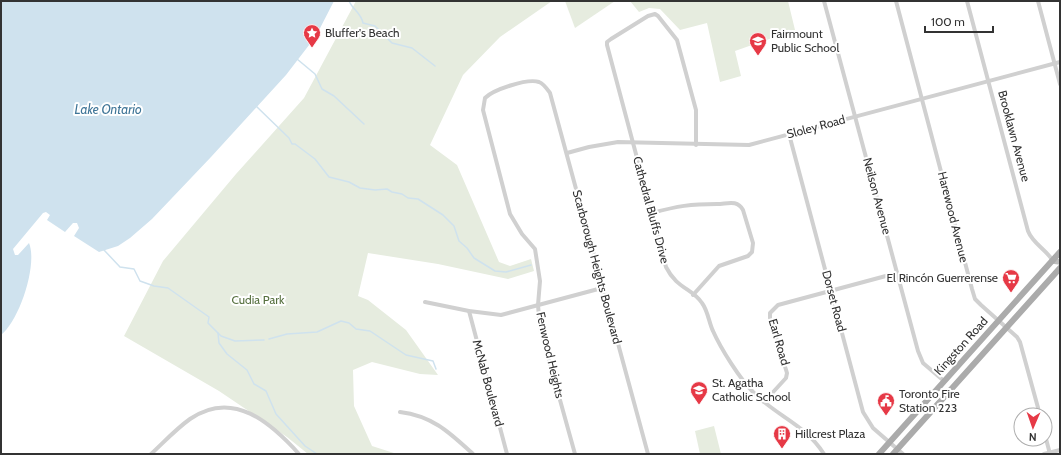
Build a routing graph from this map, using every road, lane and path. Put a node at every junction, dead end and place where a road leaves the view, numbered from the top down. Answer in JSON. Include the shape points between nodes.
{"nodes":[{"id":1,"x":824,"y":1,"type":"edge"},
{"id":2,"x":896,"y":1,"type":"edge"},
{"id":3,"x":967,"y":1,"type":"edge"},
{"id":4,"x":1038,"y":1,"type":"edge"},
{"id":5,"x":1060,"y":62,"type":"edge"},
{"id":6,"x":1055,"y":64,"type":"junction"},
{"id":7,"x":988,"y":81,"type":"junction"},
{"id":8,"x":1060,"y":84,"type":"edge"},
{"id":9,"x":484,"y":98,"type":"joint"},
{"id":10,"x":923,"y":99,"type":"junction"},
{"id":11,"x":856,"y":116,"type":"junction"},
{"id":12,"x":790,"y":134,"type":"junction"},
{"id":13,"x":633,"y":143,"type":"junction"},
{"id":14,"x":696,"y":144,"type":"junction"},
{"id":15,"x":567,"y":153,"type":"junction"},
{"id":16,"x":652,"y":213,"type":"junction"},
{"id":17,"x":1060,"y":252,"type":"edge"},
{"id":18,"x":1053,"y":261,"type":"junction"},
{"id":19,"x":1060,"y":262,"type":"edge"},
{"id":20,"x":1060,"y":269,"type":"edge"},
{"id":21,"x":897,"y":273,"type":"junction"},
{"id":22,"x":602,"y":288,"type":"junction"},
{"id":23,"x":831,"y":291,"type":"junction"},
{"id":24,"x":693,"y":295,"type":"junction"},
{"id":25,"x":425,"y":302,"type":"dead end"},
{"id":26,"x":538,"y":305,"type":"junction"},
{"id":27,"x":469,"y":311,"type":"junction"},
{"id":28,"x":999,"y":320,"type":"junction"},
{"id":29,"x":1006,"y":328,"type":"junction"},
{"id":30,"x":944,"y":381,"type":"junction"},
{"id":31,"x":764,"y":402,"type":"junction"},
{"id":32,"x":1038,"y":407,"type":"edge"},
{"id":33,"x":400,"y":412,"type":"dead end"},
{"id":34,"x":889,"y":442,"type":"junction"},
{"id":35,"x":1060,"y":450,"type":"edge"},
{"id":36,"x":895,"y":452,"type":"edge"},
{"id":37,"x":1050,"y":453,"type":"edge"},
{"id":38,"x":152,"y":454,"type":"edge"},
{"id":39,"x":299,"y":454,"type":"edge"},
{"id":40,"x":473,"y":454,"type":"edge"},
{"id":41,"x":507,"y":454,"type":"edge"},
{"id":42,"x":575,"y":454,"type":"edge"},
{"id":43,"x":648,"y":454,"type":"edge"},
{"id":44,"x":824,"y":454,"type":"edge"},
{"id":45,"x":879,"y":454,"type":"edge"},
{"id":46,"x":903,"y":454,"type":"edge"},
{"id":47,"x":1044,"y":454,"type":"edge"}],
"edges":[{"from":1,"to":11,"type":"street","name":"Neilson Avenue"},
{"from":2,"to":10,"type":"street","name":"Harewood Avenue"},
{"from":3,"to":7,"type":"street","name":"Brooklawn Avenue"},
{"from":4,"to":6,"type":"street"},
{"from":5,"to":6,"type":"street","name":"Sloley Road"},
{"from":6,"to":7,"type":"street","name":"Sloley Road"},
{"from":6,"to":8,"type":"street"},
{"from":7,"to":10,"type":"street","name":"Sloley Road"},
{"from":7,"to":18,"type":"street","name":"Brooklawn Avenue","via":[[1028,231]]},
{"from":9,"to":15,"type":"street","name":"Scarborough Heights Boulevard","via":[[499,88],[535,81],[541,83],[550,93]]},
{"from":9,"to":26,"type":"street","name":"Fenwood Heights","via":[[485,119],[510,214],[535,249],[540,281]]},
{"from":10,"to":11,"type":"street","name":"Sloley Road"},
{"from":10,"to":28,"type":"street","name":"Harewood Avenue","via":[[975,299]]},
{"from":11,"to":12,"type":"street","name":"Sloley Road"},
{"from":11,"to":21,"type":"street","name":"Neilson Avenue"},
{"from":12,"to":14,"type":"street","name":"Sloley Road","via":[[745,146]]},
{"from":12,"to":23,"type":"street","name":"Dorset Road"},
{"from":13,"to":14,"type":"street","name":"Sloley Road"},
{"from":13,"to":14,"type":"street","name":"Cathedral Bluffs Drive","via":[[607,42],[655,14],[677,40],[696,110]]},
{"from":13,"to":15,"type":"street","name":"Sloley Road","via":[[605,144]]},
{"from":13,"to":16,"type":"street","name":"Cathedral Bluffs Drive"},
{"from":15,"to":22,"type":"street","name":"Scarborough Heights Boulevard"},
{"from":16,"to":24,"type":"street","name":"Cathedral Bluffs Drive","via":[[666,267],[672,277]]},
{"from":16,"to":24,"type":"street","via":[[681,205],[735,203],[741,206],[753,243],[752,252],[748,256],[719,266]]},
{"from":17,"to":18,"type":"main road","name":"Kingston Road"},
{"from":18,"to":19,"type":"main road"},
{"from":18,"to":20,"type":"main road"},
{"from":18,"to":28,"type":"main road","name":"Kingston Road"},
{"from":20,"to":29,"type":"main road","name":"Kingston Road"},
{"from":21,"to":23,"type":"street","name":"Earl Road"},
{"from":21,"to":30,"type":"street","name":"Neilson Avenue","via":[[921,359]]},
{"from":22,"to":26,"type":"street"},
{"from":22,"to":43,"type":"street","name":"Scarborough Heights Boulevard"},
{"from":23,"to":31,"type":"street","name":"Earl Road","via":[[778,306],[770,313],[787,373],[786,378]]},
{"from":23,"to":34,"type":"street","name":"Dorset Road","via":[[863,412],[873,428]]},
{"from":24,"to":31,"type":"street","name":"Cathedral Bluffs Drive","via":[[702,303],[718,341],[741,378]]},
{"from":25,"to":27,"type":"street"},
{"from":26,"to":27,"type":"street","via":[[501,315]]},
{"from":26,"to":42,"type":"street","name":"Fenwood Heights","via":[[540,328]]},
{"from":27,"to":41,"type":"street","name":"McNab Boulevard"},
{"from":28,"to":29,"type":"street","name":"Harewood Avenue"},
{"from":28,"to":30,"type":"main road","name":"Kingston Road"},
{"from":29,"to":32,"type":"street","name":"Harewood Avenue","via":[[1020,342]]},
{"from":29,"to":36,"type":"main road","name":"Kingston Road"},
{"from":30,"to":34,"type":"main road","name":"Kingston Road"},
{"from":31,"to":44,"type":"street","name":"Cathedral Bluffs Drive","via":[[803,429]]},
{"from":33,"to":40,"type":"street","via":[[410,413],[442,426]]},
{"from":34,"to":36,"type":"street","name":"Dorset Road"},
{"from":34,"to":45,"type":"main road","name":"Kingston Road"},
{"from":35,"to":37,"type":"street"},
{"from":36,"to":46,"type":"street","name":"Dorset Road"},
{"from":37,"to":47,"type":"street"},
{"from":38,"to":39,"type":"street","via":[[196,416],[212,409],[229,407],[255,415]]}]}
